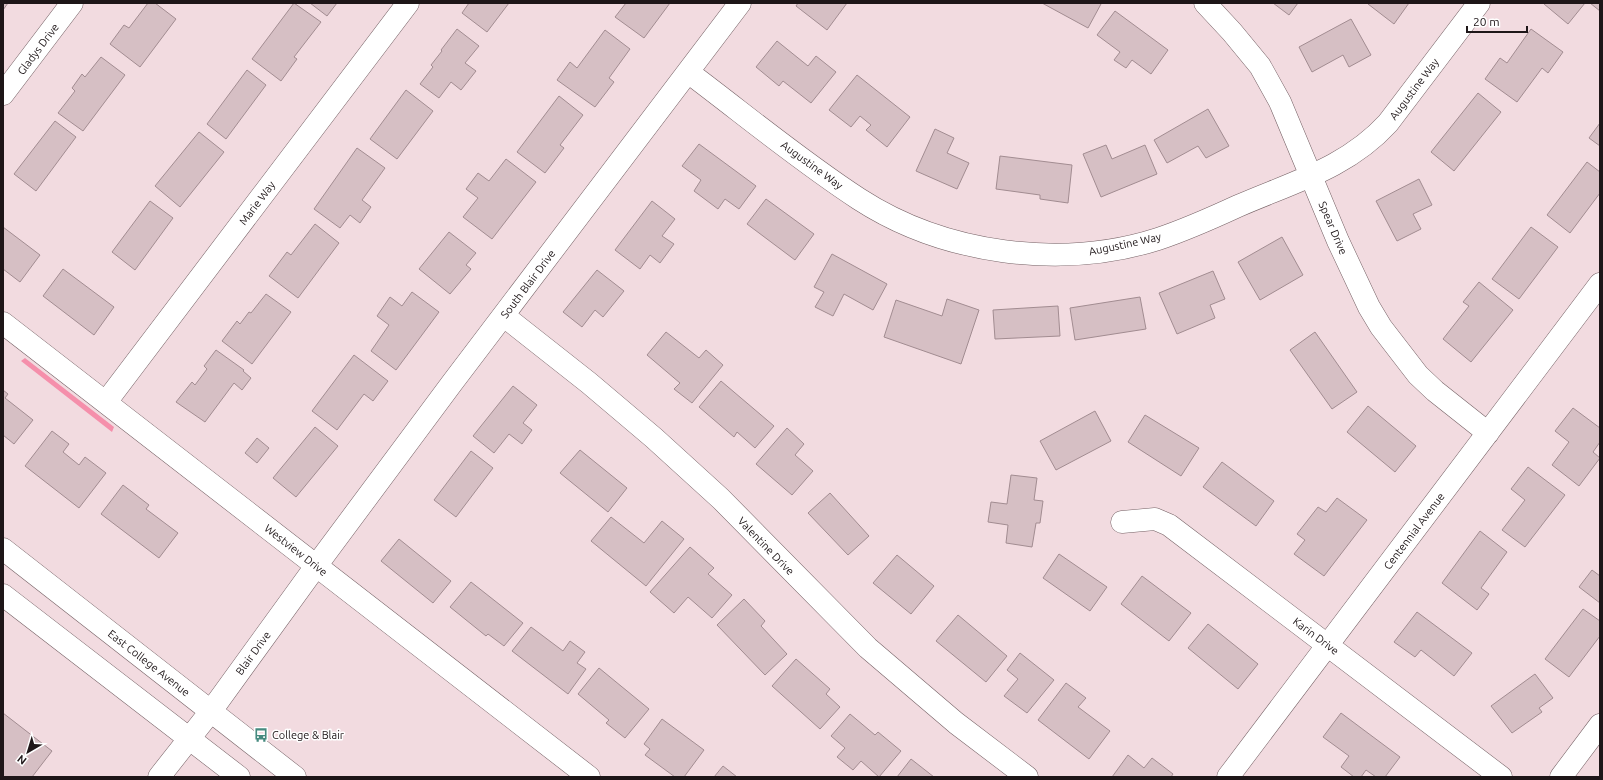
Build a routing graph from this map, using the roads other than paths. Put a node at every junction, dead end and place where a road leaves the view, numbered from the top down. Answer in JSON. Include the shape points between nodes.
{"nodes":[{"id":1,"x":72,"y":3,"type":"edge"},
{"id":2,"x":408,"y":3,"type":"edge"},
{"id":3,"x":740,"y":3,"type":"edge"},
{"id":4,"x":1205,"y":3,"type":"edge"},
{"id":5,"x":1479,"y":3,"type":"edge"},
{"id":6,"x":688,"y":72,"type":"junction"},
{"id":7,"x":3,"y":94,"type":"edge"},
{"id":8,"x":1312,"y":175,"type":"junction"},
{"id":9,"x":1600,"y":284,"type":"edge"},
{"id":10,"x":504,"y":316,"type":"junction"},
{"id":11,"x":3,"y":323,"type":"edge"},
{"id":12,"x":106,"y":402,"type":"junction"},
{"id":13,"x":1488,"y":433,"type":"junction"},
{"id":14,"x":1122,"y":522,"type":"dead end"},
{"id":15,"x":3,"y":549,"type":"edge"},
{"id":16,"x":316,"y":566,"type":"junction"},
{"id":17,"x":3,"y":595,"type":"edge"},
{"id":18,"x":1329,"y":645,"type":"junction"},
{"id":19,"x":211,"y":711,"type":"junction"},
{"id":20,"x":1600,"y":725,"type":"edge"},
{"id":21,"x":189,"y":738,"type":"junction"},
{"id":22,"x":159,"y":777,"type":"edge"},
{"id":23,"x":238,"y":777,"type":"edge"},
{"id":24,"x":295,"y":777,"type":"edge"},
{"id":25,"x":589,"y":777,"type":"edge"},
{"id":26,"x":1027,"y":777,"type":"edge"},
{"id":27,"x":1228,"y":777,"type":"edge"},
{"id":28,"x":1501,"y":777,"type":"edge"},
{"id":29,"x":1561,"y":777,"type":"edge"}],
"edges":[{"from":1,"to":7,"type":"street","name":"Gladys Drive"},
{"from":2,"to":12,"type":"street","name":"Marie Way"},
{"from":3,"to":6,"type":"street","name":"South Blair Drive"},
{"from":4,"to":8,"type":"street","name":"Spear Drive","via":[[1260,66],[1280,102]]},
{"from":5,"to":8,"type":"street","name":"Augustine Way","via":[[1378,134],[1365,146],[1331,168]]},
{"from":6,"to":8,"type":"street","name":"Augustine Way","via":[[860,200],[901,222],[953,241],[1017,254],[1063,255],[1106,251],[1156,239]]},
{"from":6,"to":10,"type":"street","name":"South Blair Drive"},
{"from":8,"to":13,"type":"street","name":"Spear Drive","via":[[1338,241],[1381,327],[1418,375]]},
{"from":9,"to":13,"type":"street","name":"Centennial Avenue"},
{"from":10,"to":16,"type":"street","name":"South Blair Drive"},
{"from":10,"to":26,"type":"street","name":"Valentine Drive","via":[[589,383],[721,499],[868,648],[956,722]]},
{"from":11,"to":12,"type":"street","name":"Westview Drive"},
{"from":12,"to":16,"type":"street","name":"Westview Drive"},
{"from":13,"to":18,"type":"street","name":"Centennial Avenue"},
{"from":14,"to":18,"type":"street","name":"Karin Drive","via":[[1155,519],[1169,525]]},
{"from":15,"to":19,"type":"street","name":"East College Avenue"},
{"from":16,"to":19,"type":"street","name":"Blair Drive"},
{"from":16,"to":25,"type":"street","name":"Westview Drive"},
{"from":17,"to":21,"type":"street"},
{"from":18,"to":27,"type":"street","name":"Centennial Avenue"},
{"from":18,"to":28,"type":"street","name":"Karin Drive"},
{"from":19,"to":21,"type":"street","name":"Blair Drive"},
{"from":19,"to":24,"type":"street","name":"East College Avenue"},
{"from":20,"to":29,"type":"street"},
{"from":21,"to":22,"type":"street","name":"Blair Drive"},
{"from":21,"to":23,"type":"street"}]}
